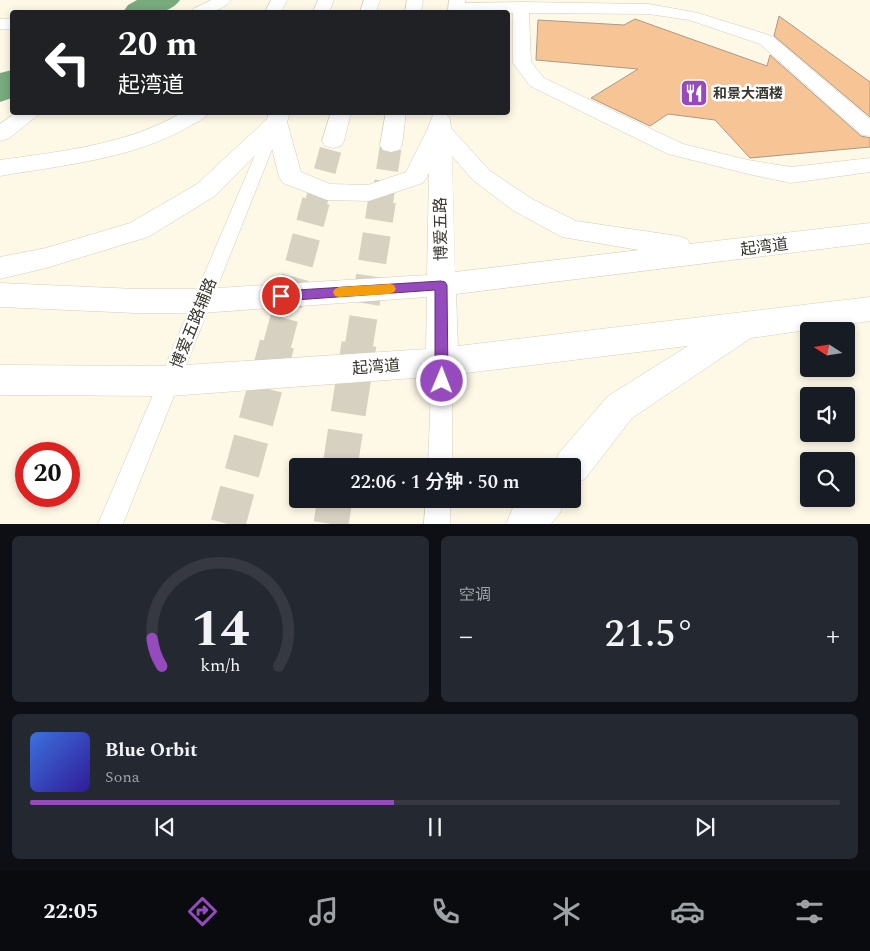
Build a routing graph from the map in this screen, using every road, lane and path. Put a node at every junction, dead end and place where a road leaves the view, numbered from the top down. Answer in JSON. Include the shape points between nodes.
{"nodes":[{"id":1,"x":222,"y":0,"type":"edge"},
{"id":2,"x":457,"y":7,"type":"edge"},
{"id":3,"x":521,"y":7,"type":"junction"},
{"id":4,"x":203,"y":10,"type":"edge"},
{"id":5,"x":28,"y":115,"type":"edge"},
{"id":6,"x":195,"y":115,"type":"edge"},
{"id":7,"x":340,"y":115,"type":"edge"},
{"id":8,"x":396,"y":115,"type":"edge"},
{"id":9,"x":278,"y":117,"type":"edge"},
{"id":10,"x":440,"y":120,"type":"edge"},
{"id":11,"x":870,"y":130,"type":"edge"},
{"id":12,"x":0,"y":134,"type":"edge"},
{"id":13,"x":334,"y":140,"type":"tunnel mouth"},
{"id":14,"x":391,"y":145,"type":"tunnel mouth"},
{"id":15,"x":870,"y":165,"type":"edge"},
{"id":16,"x":0,"y":168,"type":"edge"},
{"id":17,"x":870,"y":233,"type":"edge"},
{"id":18,"x":717,"y":251,"type":"junction"},
{"id":19,"x":0,"y":268,"type":"edge"},
{"id":20,"x":441,"y":285,"type":"junction"},
{"id":21,"x":0,"y":295,"type":"edge"},
{"id":22,"x":202,"y":301,"type":"junction"},
{"id":23,"x":870,"y":309,"type":"edge"},
{"id":24,"x":746,"y":326,"type":"junction"},
{"id":25,"x":442,"y":362,"type":"junction"},
{"id":26,"x":0,"y":380,"type":"edge"},
{"id":27,"x":170,"y":381,"type":"junction"},
{"id":28,"x":440,"y":458,"type":"edge"},
{"id":29,"x":579,"y":458,"type":"edge"},
{"id":30,"x":438,"y":508,"type":"edge"},
{"id":31,"x":539,"y":508,"type":"edge"},
{"id":32,"x":110,"y":524,"type":"edge"},
{"id":33,"x":437,"y":524,"type":"edge"},
{"id":34,"x":526,"y":524,"type":"edge"}],
"edges":[{"from":1,"to":4,"type":"main road"},
{"from":2,"to":3,"type":"main road"},
{"from":3,"to":11,"type":"main road","via":[[649,9],[692,16],[766,40]]},
{"from":3,"to":15,"type":"main road","via":[[522,63],[537,82],[676,149],[791,175]]},
{"from":5,"to":12,"type":"main road"},
{"from":6,"to":16,"type":"main road","via":[[134,142],[91,153]]},
{"from":7,"to":13,"type":"main road"},
{"from":8,"to":14,"type":"main road"},
{"from":9,"to":10,"type":"main road","via":[[291,177],[327,192],[368,193],[415,177]]},
{"from":9,"to":19,"type":"main road","via":[[206,190],[139,230]]},
{"from":9,"to":22,"type":"lane","name":"博爱五路辅路"},
{"from":10,"to":18,"type":"main road","via":[[481,175],[524,205],[571,230]]},
{"from":10,"to":20,"type":"main road","name":"博爱五路"},
{"from":17,"to":18,"type":"main road","name":"起湾道"},
{"from":18,"to":20,"type":"main road","name":"起湾道"},
{"from":20,"to":22,"type":"main road","name":"起湾道"},
{"from":20,"to":25,"type":"main road","name":"博爱五路"},
{"from":21,"to":22,"type":"main road","name":"起湾道"},
{"from":22,"to":27,"type":"lane","name":"博爱五路辅路"},
{"from":23,"to":24,"type":"main road","name":"起湾道"},
{"from":24,"to":25,"type":"main road","name":"起湾道"},
{"from":24,"to":29,"type":"main road","via":[[620,407]]},
{"from":25,"to":27,"type":"main road","name":"起湾道"},
{"from":25,"to":28,"type":"lane"},
{"from":26,"to":27,"type":"main road","name":"起湾道"},
{"from":27,"to":32,"type":"lane","name":"博爱五路辅路"},
{"from":30,"to":33,"type":"lane"},
{"from":31,"to":34,"type":"main road"}]}
